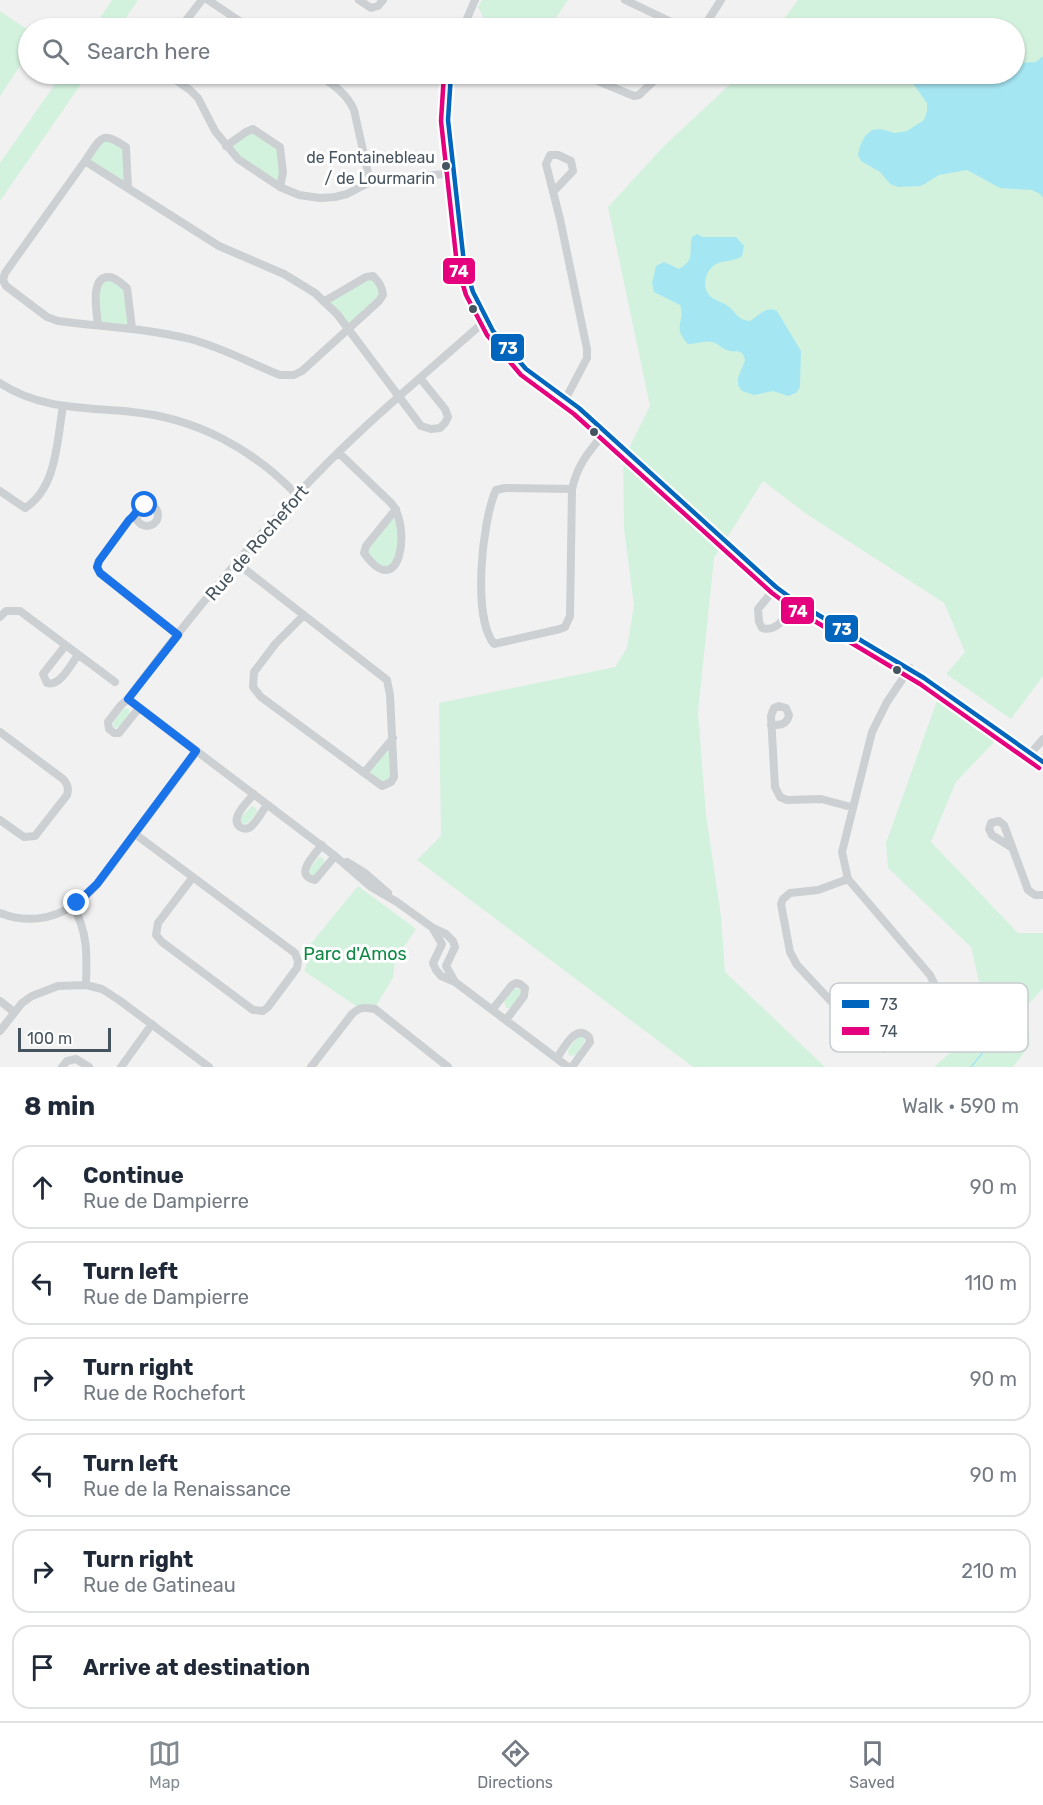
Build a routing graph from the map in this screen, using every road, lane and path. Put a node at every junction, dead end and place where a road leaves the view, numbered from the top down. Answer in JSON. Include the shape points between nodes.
{"nodes":[{"id":1,"x":202,"y":0,"type":"edge"},
{"id":2,"x":208,"y":0,"type":"edge"},
{"id":3,"x":359,"y":0,"type":"edge"},
{"id":4,"x":383,"y":0,"type":"edge"},
{"id":5,"x":476,"y":0,"type":"edge"},
{"id":6,"x":625,"y":0,"type":"edge"},
{"id":7,"x":721,"y":0,"type":"edge"},
{"id":8,"x":188,"y":18,"type":"edge"},
{"id":9,"x":235,"y":18,"type":"edge"},
{"id":10,"x":468,"y":18,"type":"edge"},
{"id":11,"x":663,"y":18,"type":"edge"},
{"id":12,"x":709,"y":18,"type":"edge"},
{"id":13,"x":181,"y":84,"type":"edge"},
{"id":14,"x":332,"y":84,"type":"edge"},
{"id":15,"x":451,"y":84,"type":"edge"},
{"id":16,"x":605,"y":84,"type":"edge"},
{"id":17,"x":651,"y":84,"type":"edge"},
{"id":18,"x":226,"y":146,"type":"junction"},
{"id":19,"x":85,"y":161,"type":"junction"},
{"id":20,"x":453,"y":173,"type":"junction"},
{"id":21,"x":370,"y":182,"type":"junction"},
{"id":22,"x":280,"y":187,"type":"junction"},
{"id":23,"x":128,"y":188,"type":"junction"},
{"id":24,"x":553,"y":192,"type":"junction"},
{"id":25,"x":325,"y":301,"type":"junction"},
{"id":26,"x":486,"y":320,"type":"junction"},
{"id":27,"x":98,"y":325,"type":"junction"},
{"id":28,"x":132,"y":327,"type":"junction"},
{"id":29,"x":347,"y":328,"type":"junction"},
{"id":30,"x":420,"y":378,"type":"junction"},
{"id":31,"x":0,"y":383,"type":"edge"},
{"id":32,"x":398,"y":398,"type":"junction"},
{"id":33,"x":566,"y":398,"type":"junction"},
{"id":34,"x":63,"y":406,"type":"junction"},
{"id":35,"x":605,"y":432,"type":"junction"},
{"id":36,"x":339,"y":453,"type":"junction"},
{"id":37,"x":573,"y":489,"type":"junction"},
{"id":38,"x":0,"y":491,"type":"edge"},
{"id":39,"x":297,"y":495,"type":"junction"},
{"id":40,"x":396,"y":509,"type":"junction"},
{"id":41,"x":136,"y":515,"type":"dead end"},
{"id":42,"x":237,"y":563,"type":"junction"},
{"id":43,"x":776,"y":587,"type":"junction"},
{"id":44,"x":795,"y":601,"type":"junction"},
{"id":45,"x":304,"y":615,"type":"junction"},
{"id":46,"x":0,"y":617,"type":"edge"},
{"id":47,"x":178,"y":635,"type":"junction"},
{"id":48,"x":65,"y":646,"type":"junction"},
{"id":49,"x":78,"y":655,"type":"junction"},
{"id":50,"x":910,"y":668,"type":"junction"},
{"id":51,"x":115,"y":682,"type":"dead end"},
{"id":52,"x":128,"y":699,"type":"junction"},
{"id":53,"x":139,"y":708,"type":"junction"},
{"id":54,"x":771,"y":725,"type":"dead end"},
{"id":55,"x":0,"y":732,"type":"edge"},
{"id":56,"x":393,"y":738,"type":"junction"},
{"id":57,"x":1043,"y":739,"type":"edge"},
{"id":58,"x":196,"y":751,"type":"junction"},
{"id":59,"x":1031,"y":753,"type":"junction"},
{"id":60,"x":1043,"y":762,"type":"edge"},
{"id":61,"x":364,"y":773,"type":"junction"},
{"id":62,"x":254,"y":794,"type":"junction"},
{"id":63,"x":267,"y":805,"type":"junction"},
{"id":64,"x":851,"y":807,"type":"junction"},
{"id":65,"x":0,"y":820,"type":"edge"},
{"id":66,"x":135,"y":834,"type":"junction"},
{"id":67,"x":322,"y":845,"type":"junction"},
{"id":68,"x":1011,"y":848,"type":"dead end"},
{"id":69,"x":335,"y":856,"type":"junction"},
{"id":70,"x":193,"y":877,"type":"junction"},
{"id":71,"x":848,"y":879,"type":"junction"},
{"id":72,"x":1043,"y":895,"type":"edge"},
{"id":73,"x":73,"y":906,"type":"junction"},
{"id":74,"x":0,"y":913,"type":"edge"},
{"id":75,"x":433,"y":928,"type":"junction"},
{"id":76,"x":455,"y":982,"type":"junction"},
{"id":77,"x":934,"y":983,"type":"edge"},
{"id":78,"x":86,"y":985,"type":"junction"},
{"id":79,"x":830,"y":1000,"type":"edge"},
{"id":80,"x":0,"y":1001,"type":"edge"},
{"id":81,"x":492,"y":1010,"type":"junction"},
{"id":82,"x":14,"y":1012,"type":"junction"},
{"id":83,"x":506,"y":1020,"type":"junction"},
{"id":84,"x":152,"y":1024,"type":"junction"},
{"id":85,"x":0,"y":1031,"type":"edge"},
{"id":86,"x":557,"y":1058,"type":"junction"},
{"id":87,"x":62,"y":1067,"type":"edge"},
{"id":88,"x":89,"y":1067,"type":"edge"},
{"id":89,"x":121,"y":1067,"type":"edge"},
{"id":90,"x":208,"y":1067,"type":"edge"},
{"id":91,"x":311,"y":1067,"type":"edge"},
{"id":92,"x":448,"y":1067,"type":"edge"},
{"id":93,"x":570,"y":1067,"type":"edge"}],
"edges":[{"from":1,"to":8,"type":"street"},
{"from":2,"to":9,"type":"street"},
{"from":3,"to":4,"type":"street","via":[[371,8]]},
{"from":5,"to":10,"type":"street"},
{"from":6,"to":11,"type":"street"},
{"from":7,"to":12,"type":"street"},
{"from":13,"to":18,"type":"street","via":[[198,98]]},
{"from":14,"to":21,"type":"street","via":[[354,110]]},
{"from":15,"to":20,"type":"street","via":[[448,120]]},
{"from":16,"to":17,"type":"street","via":[[634,96]]},
{"from":18,"to":22,"type":"street","via":[[250,168]]},
{"from":18,"to":22,"type":"street","via":[[253,129],[280,147],[284,173]]},
{"from":19,"to":23,"type":"street"},
{"from":19,"to":23,"type":"street","via":[[101,139],[111,137],[126,147]]},
{"from":19,"to":27,"type":"street","via":[[3,280],[47,317]]},
{"from":20,"to":21,"type":"street"},
{"from":20,"to":26,"type":"street","via":[[467,278]]},
{"from":21,"to":22,"type":"street","via":[[347,194],[320,198]]},
{"from":23,"to":25,"type":"street","via":[[219,246],[285,274]]},
{"from":24,"to":24,"type":"street","via":[[573,171],[571,161],[558,155],[550,155],[546,164]]},
{"from":24,"to":33,"type":"street","via":[[587,349]]},
{"from":25,"to":29,"type":"street"},
{"from":25,"to":29,"type":"street","via":[[366,277],[373,276],[379,281],[383,295],[379,301]]},
{"from":26,"to":30,"type":"street","name":"Rue de Rochefort"},
{"from":26,"to":33,"type":"street","via":[[526,369]]},
{"from":27,"to":28,"type":"street"},
{"from":27,"to":28,"type":"street","via":[[95,290],[100,281],[112,277],[127,288]]},
{"from":28,"to":29,"type":"street","via":[[192,340],[287,376],[302,371]]},
{"from":29,"to":32,"type":"street"},
{"from":30,"to":32,"type":"street","name":"Rue de Rochefort"},
{"from":30,"to":32,"type":"street","via":[[445,409],[448,417],[440,428],[421,426]]},
{"from":31,"to":34,"type":"street","via":[[30,399]]},
{"from":32,"to":36,"type":"street","name":"Rue de Rochefort"},
{"from":33,"to":35,"type":"street"},
{"from":34,"to":38,"type":"street","via":[[52,470],[39,497],[25,508]]},
{"from":34,"to":39,"type":"street","via":[[153,415],[203,430],[248,452]]},
{"from":35,"to":37,"type":"street","via":[[581,461]]},
{"from":35,"to":43,"type":"street"},
{"from":36,"to":39,"type":"street","name":"Rue de Rochefort"},
{"from":36,"to":40,"type":"street"},
{"from":37,"to":37,"type":"street","via":[[568,623],[560,629],[494,644],[485,625],[481,579],[482,550],[496,490]]},
{"from":39,"to":42,"type":"street","name":"Rue de Rochefort"},
{"from":40,"to":40,"type":"street","via":[[402,529],[399,559],[394,567],[382,571],[364,553]]},
{"from":41,"to":47,"type":"street","via":[[97,567]]},
{"from":42,"to":45,"type":"street"},
{"from":42,"to":47,"type":"street","name":"Rue de Rochefort"},
{"from":43,"to":44,"type":"street"},
{"from":43,"to":44,"type":"street","via":[[758,609],[762,628],[776,628]]},
{"from":44,"to":50,"type":"street"},
{"from":45,"to":56,"type":"street","via":[[387,680]]},
{"from":45,"to":61,"type":"street","via":[[254,672],[253,687],[261,697]]},
{"from":46,"to":48,"type":"street","via":[[6,611],[20,611]]},
{"from":47,"to":52,"type":"street","name":"Rue de Rochefort"},
{"from":48,"to":49,"type":"street"},
{"from":48,"to":49,"type":"street","via":[[43,674],[47,683],[57,683]]},
{"from":49,"to":51,"type":"street"},
{"from":50,"to":59,"type":"street"},
{"from":50,"to":64,"type":"street","via":[[874,727]]},
{"from":52,"to":53,"type":"street"},
{"from":52,"to":53,"type":"street","name":"Rue de Rochefort","via":[[108,722],[111,731],[120,732]]},
{"from":53,"to":58,"type":"street"},
{"from":54,"to":64,"type":"street","via":[[780,798],[821,799]]},
{"from":55,"to":65,"type":"street","via":[[63,779],[68,790],[33,837],[22,836]]},
{"from":56,"to":61,"type":"street"},
{"from":56,"to":61,"type":"street","via":[[391,782],[382,786]]},
{"from":57,"to":59,"type":"street"},
{"from":58,"to":62,"type":"street"},
{"from":58,"to":66,"type":"street"},
{"from":59,"to":60,"type":"street"},
{"from":62,"to":63,"type":"street"},
{"from":62,"to":63,"type":"street","via":[[237,817],[240,827],[250,827]]},
{"from":63,"to":67,"type":"street"},
{"from":64,"to":71,"type":"street","via":[[842,848]]},
{"from":66,"to":70,"type":"street"},
{"from":66,"to":73,"type":"street","via":[[94,887]]},
{"from":67,"to":69,"type":"street"},
{"from":67,"to":69,"type":"street","via":[[305,868],[309,879],[319,878]]},
{"from":68,"to":72,"type":"street","via":[[1028,890]]},
{"from":69,"to":75,"type":"street","via":[[365,873]]},
{"from":70,"to":70,"type":"street","via":[[158,922],[156,935],[253,1010],[263,1011],[297,968],[295,953]]},
{"from":71,"to":77,"type":"street"},
{"from":71,"to":79,"type":"street","via":[[818,890],[790,893],[781,904],[790,952]]},
{"from":73,"to":74,"type":"street","via":[[37,919]]},
{"from":73,"to":78,"type":"street","via":[[87,945]]},
{"from":75,"to":76,"type":"street","via":[[442,946],[434,968]]},
{"from":75,"to":76,"type":"street","via":[[454,943],[446,965]]},
{"from":76,"to":81,"type":"street"},
{"from":78,"to":82,"type":"street","via":[[43,991]]},
{"from":78,"to":84,"type":"street","via":[[109,993]]},
{"from":80,"to":82,"type":"street"},
{"from":81,"to":83,"type":"street"},
{"from":81,"to":83,"type":"street","via":[[512,985],[522,985],[525,995]]},
{"from":82,"to":85,"type":"street"},
{"from":83,"to":86,"type":"street"},
{"from":84,"to":89,"type":"street"},
{"from":84,"to":90,"type":"street"},
{"from":86,"to":93,"type":"street"},
{"from":86,"to":93,"type":"street","via":[[575,1034],[585,1033],[590,1041]]},
{"from":87,"to":88,"type":"street","via":[[72,1059]]},
{"from":91,"to":92,"type":"street","via":[[352,1014],[366,1007]]}]}
